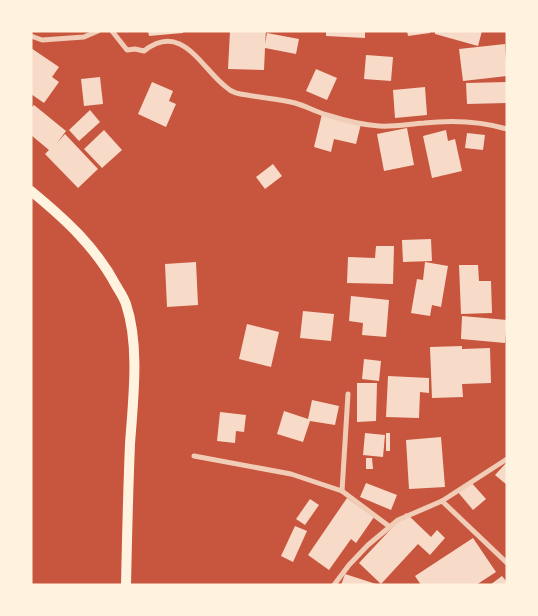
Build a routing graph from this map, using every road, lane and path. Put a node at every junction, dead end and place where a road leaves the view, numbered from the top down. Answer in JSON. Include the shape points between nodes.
{"nodes":[{"id":1,"x":98,"y":31,"type":"edge"},
{"id":2,"x":112,"y":31,"type":"edge"},
{"id":3,"x":31,"y":36,"type":"edge"},
{"id":4,"x":507,"y":129,"type":"edge"},
{"id":5,"x":31,"y":191,"type":"edge"},
{"id":6,"x":348,"y":394,"type":"dead end"},
{"id":7,"x":194,"y":456,"type":"dead end"},
{"id":8,"x":507,"y":460,"type":"edge"},
{"id":9,"x":342,"y":492,"type":"junction"},
{"id":10,"x":442,"y":501,"type":"junction"},
{"id":11,"x":390,"y":527,"type":"junction"},
{"id":12,"x":507,"y":563,"type":"edge"},
{"id":13,"x":126,"y":585,"type":"edge"},
{"id":14,"x":334,"y":585,"type":"edge"}],
"edges":[{"from":1,"to":3,"type":"street","via":[[84,37],[42,40]]},
{"from":2,"to":4,"type":"street","via":[[127,50],[144,51],[159,42],[180,44],[191,50],[217,79],[235,93],[296,103],[327,115],[378,126],[461,121]]},
{"from":5,"to":13,"type":"main road","via":[[87,242],[126,303],[135,375]]},
{"from":6,"to":9,"type":"street"},
{"from":7,"to":9,"type":"street","via":[[291,474]]},
{"from":8,"to":10,"type":"street"},
{"from":9,"to":11,"type":"street"},
{"from":10,"to":11,"type":"street","via":[[398,520]]},
{"from":10,"to":12,"type":"street"},
{"from":11,"to":14,"type":"street","via":[[368,545]]}]}
